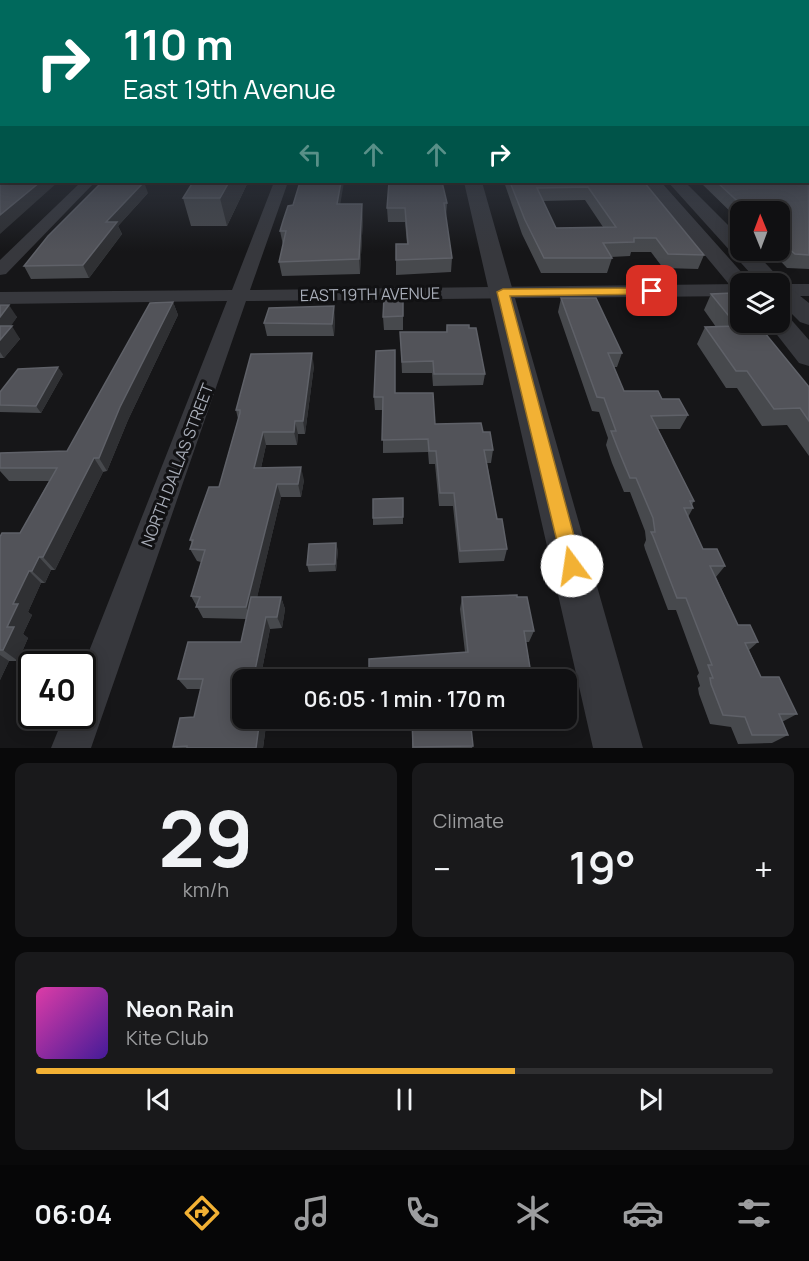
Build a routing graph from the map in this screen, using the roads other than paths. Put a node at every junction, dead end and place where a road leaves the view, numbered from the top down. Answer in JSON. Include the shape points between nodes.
{"nodes":[{"id":1,"x":87,"y":183,"type":"edge"},
{"id":2,"x":281,"y":183,"type":"edge"},
{"id":3,"x":473,"y":183,"type":"edge"},
{"id":4,"x":653,"y":183,"type":"edge"},
{"id":5,"x":677,"y":183,"type":"edge"},
{"id":6,"x":0,"y":270,"type":"edge"},
{"id":7,"x":731,"y":273,"type":"edge"},
{"id":8,"x":763,"y":273,"type":"edge"},
{"id":9,"x":730,"y":290,"type":"edge"},
{"id":10,"x":790,"y":290,"type":"edge"},
{"id":11,"x":809,"y":290,"type":"edge"},
{"id":12,"x":503,"y":292,"type":"junction"},
{"id":13,"x":241,"y":296,"type":"junction"},
{"id":14,"x":0,"y":298,"type":"edge"},
{"id":15,"x":790,"y":299,"type":"edge"},
{"id":16,"x":809,"y":317,"type":"edge"},
{"id":17,"x":788,"y":333,"type":"edge"},
{"id":18,"x":809,"y":357,"type":"edge"},
{"id":19,"x":71,"y":748,"type":"edge"},
{"id":20,"x":618,"y":748,"type":"edge"}],
"edges":[{"from":1,"to":6,"type":"street"},
{"from":2,"to":13,"type":"street","name":"NORTH DALLAS STREET"},
{"from":3,"to":12,"type":"street"},
{"from":4,"to":7,"type":"street"},
{"from":5,"to":8,"type":"street"},
{"from":9,"to":12,"type":"street","name":"EAST 19TH AVENUE"},
{"from":10,"to":11,"type":"street"},
{"from":12,"to":13,"type":"street","name":"EAST 19TH AVENUE"},
{"from":12,"to":20,"type":"street"},
{"from":13,"to":14,"type":"street","name":"EAST 19TH AVENUE"},
{"from":13,"to":19,"type":"street","name":"NORTH DALLAS STREET"},
{"from":15,"to":16,"type":"street"},
{"from":17,"to":18,"type":"street"}]}
